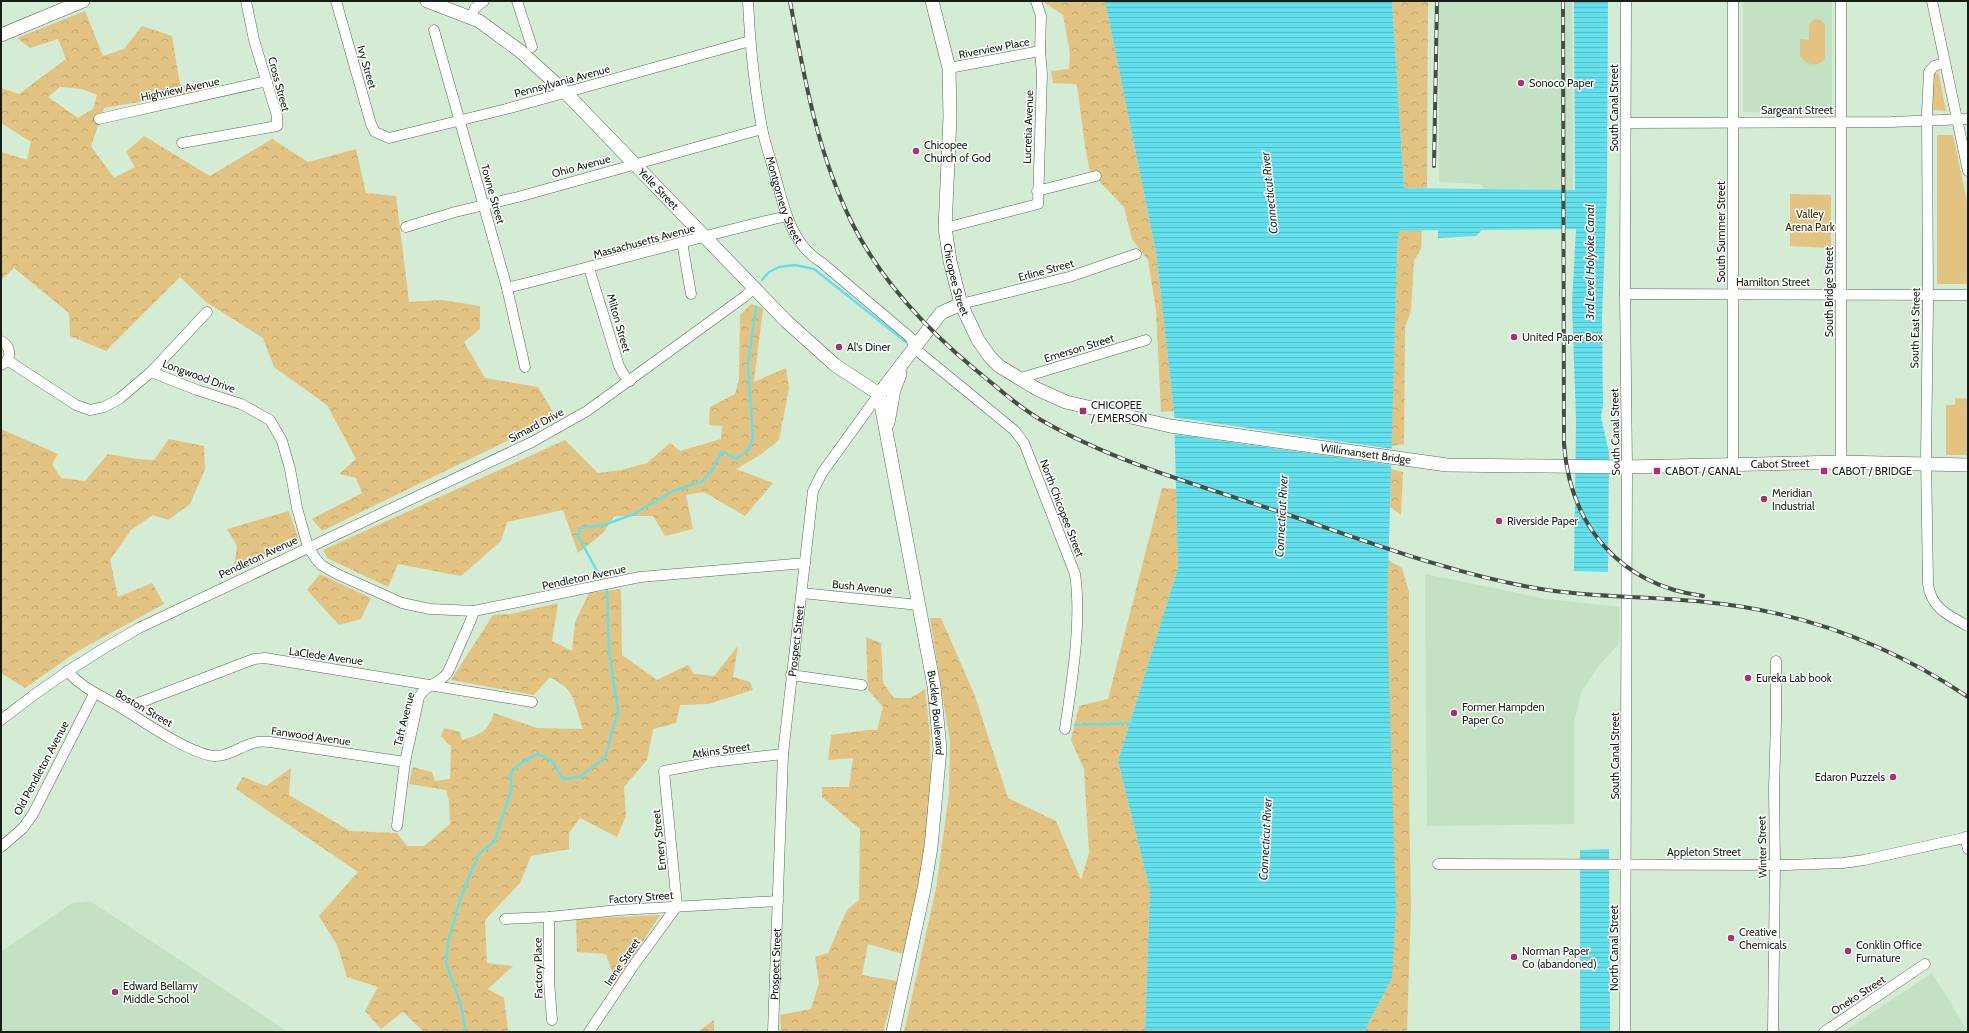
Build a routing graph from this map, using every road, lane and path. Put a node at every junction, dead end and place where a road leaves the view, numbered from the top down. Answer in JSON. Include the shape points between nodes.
{"nodes":[{"id":1,"x":83,"y":1,"type":"edge"},
{"id":2,"x":246,"y":1,"type":"edge"},
{"id":3,"x":336,"y":1,"type":"edge"},
{"id":4,"x":427,"y":1,"type":"edge"},
{"id":5,"x":484,"y":1,"type":"edge"},
{"id":6,"x":517,"y":1,"type":"edge"},
{"id":7,"x":748,"y":1,"type":"edge"},
{"id":8,"x":932,"y":1,"type":"edge"},
{"id":9,"x":1036,"y":1,"type":"edge"},
{"id":10,"x":1626,"y":1,"type":"edge"},
{"id":11,"x":1733,"y":1,"type":"edge"},
{"id":12,"x":1840,"y":1,"type":"edge"},
{"id":13,"x":1932,"y":1,"type":"edge"},
{"id":14,"x":471,"y":17,"type":"junction"},
{"id":15,"x":434,"y":30,"type":"dead end"},
{"id":16,"x":1,"y":35,"type":"edge"},
{"id":17,"x":750,"y":41,"type":"junction"},
{"id":18,"x":532,"y":47,"type":"dead end"},
{"id":19,"x":1040,"y":51,"type":"junction"},
{"id":20,"x":1944,"y":63,"type":"junction"},
{"id":21,"x":949,"y":68,"type":"junction"},
{"id":22,"x":267,"y":81,"type":"junction"},
{"id":23,"x":565,"y":92,"type":"junction"},
{"id":24,"x":99,"y":119,"type":"dead end"},
{"id":25,"x":1968,"y":119,"type":"edge"},
{"id":26,"x":459,"y":121,"type":"junction"},
{"id":27,"x":1928,"y":121,"type":"junction"},
{"id":28,"x":1958,"y":121,"type":"junction"},
{"id":29,"x":1733,"y":122,"type":"junction"},
{"id":30,"x":1841,"y":122,"type":"junction"},
{"id":31,"x":1626,"y":123,"type":"junction"},
{"id":32,"x":762,"y":130,"type":"junction"},
{"id":33,"x":380,"y":136,"type":"joint"},
{"id":34,"x":182,"y":143,"type":"dead end"},
{"id":35,"x":635,"y":164,"type":"junction"},
{"id":36,"x":1968,"y":171,"type":"edge"},
{"id":37,"x":1096,"y":176,"type":"dead end"},
{"id":38,"x":1037,"y":191,"type":"junction"},
{"id":39,"x":484,"y":205,"type":"junction"},
{"id":40,"x":787,"y":216,"type":"junction"},
{"id":41,"x":406,"y":227,"type":"dead end"},
{"id":42,"x":945,"y":228,"type":"junction"},
{"id":43,"x":706,"y":237,"type":"junction"},
{"id":44,"x":682,"y":242,"type":"junction"},
{"id":45,"x":1136,"y":254,"type":"dead end"},
{"id":46,"x":589,"y":268,"type":"junction"},
{"id":47,"x":506,"y":288,"type":"junction"},
{"id":48,"x":754,"y":288,"type":"junction"},
{"id":49,"x":691,"y":294,"type":"dead end"},
{"id":50,"x":1625,"y":294,"type":"junction"},
{"id":51,"x":1734,"y":294,"type":"junction"},
{"id":52,"x":1842,"y":294,"type":"junction"},
{"id":53,"x":1928,"y":295,"type":"junction"},
{"id":54,"x":1968,"y":296,"type":"edge"},
{"id":55,"x":961,"y":304,"type":"junction"},
{"id":56,"x":208,"y":312,"type":"dead end"},
{"id":57,"x":1146,"y":340,"type":"dead end"},
{"id":58,"x":1,"y":341,"type":"edge"},
{"id":59,"x":910,"y":352,"type":"junction"},
{"id":60,"x":4,"y":363,"type":"edge"},
{"id":61,"x":525,"y":367,"type":"dead end"},
{"id":62,"x":151,"y":372,"type":"junction"},
{"id":63,"x":1018,"y":378,"type":"junction"},
{"id":64,"x":630,"y":381,"type":"junction"},
{"id":65,"x":879,"y":394,"type":"junction"},
{"id":66,"x":1170,"y":426,"type":"joint"},
{"id":67,"x":887,"y":438,"type":"junction"},
{"id":68,"x":1840,"y":462,"type":"junction"},
{"id":69,"x":1733,"y":464,"type":"junction"},
{"id":70,"x":1927,"y":464,"type":"junction"},
{"id":71,"x":1448,"y":465,"type":"joint"},
{"id":72,"x":1968,"y":465,"type":"edge"},
{"id":73,"x":1623,"y":466,"type":"junction"},
{"id":74,"x":308,"y":547,"type":"junction"},
{"id":75,"x":805,"y":564,"type":"junction"},
{"id":76,"x":802,"y":593,"type":"junction"},
{"id":77,"x":919,"y":605,"type":"junction"},
{"id":78,"x":474,"y":611,"type":"junction"},
{"id":79,"x":1968,"y":626,"type":"edge"},
{"id":80,"x":1776,"y":661,"type":"dead end"},
{"id":81,"x":67,"y":671,"type":"junction"},
{"id":82,"x":792,"y":675,"type":"junction"},
{"id":83,"x":431,"y":684,"type":"junction"},
{"id":84,"x":862,"y":685,"type":"dead end"},
{"id":85,"x":94,"y":694,"type":"junction"},
{"id":86,"x":532,"y":702,"type":"dead end"},
{"id":87,"x":123,"y":709,"type":"junction"},
{"id":88,"x":1,"y":720,"type":"edge"},
{"id":89,"x":1065,"y":729,"type":"dead end"},
{"id":90,"x":783,"y":754,"type":"junction"},
{"id":91,"x":215,"y":756,"type":"joint"},
{"id":92,"x":405,"y":762,"type":"junction"},
{"id":93,"x":664,"y":771,"type":"joint"},
{"id":94,"x":397,"y":826,"type":"dead end"},
{"id":95,"x":1966,"y":837,"type":"edge"},
{"id":96,"x":1,"y":847,"type":"edge"},
{"id":97,"x":1968,"y":849,"type":"edge"},
{"id":98,"x":1622,"y":863,"type":"junction"},
{"id":99,"x":1438,"y":864,"type":"dead end"},
{"id":100,"x":1775,"y":864,"type":"junction"},
{"id":101,"x":778,"y":901,"type":"junction"},
{"id":102,"x":677,"y":906,"type":"junction"},
{"id":103,"x":550,"y":917,"type":"junction"},
{"id":104,"x":505,"y":919,"type":"dead end"},
{"id":105,"x":1925,"y":964,"type":"dead end"},
{"id":106,"x":552,"y":1020,"type":"dead end"},
{"id":107,"x":589,"y":1032,"type":"edge"},
{"id":108,"x":773,"y":1032,"type":"edge"},
{"id":109,"x":893,"y":1032,"type":"edge"},
{"id":110,"x":1625,"y":1032,"type":"edge"},
{"id":111,"x":1774,"y":1032,"type":"edge"},
{"id":112,"x":1824,"y":1032,"type":"edge"}],
"edges":[{"from":1,"to":16,"type":"main road"},
{"from":2,"to":22,"type":"street","name":"Cross Street","via":[[254,40]]},
{"from":3,"to":33,"type":"street","name":"Ivy Street","via":[[371,124]]},
{"from":4,"to":14,"type":"main road","name":"Yelle Street"},
{"from":5,"to":14,"type":"street","via":[[475,8]]},
{"from":6,"to":18,"type":"street"},
{"from":7,"to":17,"type":"street","name":"Montgomery Street"},
{"from":8,"to":21,"type":"main road","name":"Chicopee Street"},
{"from":9,"to":19,"type":"street","name":"Riverview Place","via":[[1041,16]]},
{"from":10,"to":31,"type":"street","name":"South Canal Street"},
{"from":11,"to":29,"type":"street","name":"South Summer Street"},
{"from":12,"to":30,"type":"street","name":"South Bridge Street"},
{"from":13,"to":20,"type":"street"},
{"from":14,"to":23,"type":"main road","name":"Yelle Street","via":[[520,51]]},
{"from":15,"to":26,"type":"street","name":"Towne Street"},
{"from":17,"to":23,"type":"street","name":"Pennsylvania Avenue"},
{"from":17,"to":32,"type":"street","name":"Montgomery Street"},
{"from":19,"to":21,"type":"street","name":"Riverview Place"},
{"from":19,"to":38,"type":"street","name":"Lucretia Avenue"},
{"from":20,"to":27,"type":"street","name":"South East Street","via":[[1934,66],[1929,72]]},
{"from":20,"to":28,"type":"street"},
{"from":21,"to":42,"type":"main road","name":"Chicopee Street","via":[[950,117]]},
{"from":22,"to":24,"type":"street","name":"Highview Avenue"},
{"from":22,"to":34,"type":"street","name":"Cross Street","via":[[277,116],[277,126]]},
{"from":23,"to":26,"type":"street","name":"Pennsylvania Avenue"},
{"from":23,"to":35,"type":"main road","name":"Yelle Street"},
{"from":25,"to":28,"type":"street","name":"Sargeant Street"},
{"from":26,"to":33,"type":"street","name":"Pennsylvania Avenue","via":[[389,138]]},
{"from":26,"to":39,"type":"street","name":"Towne Street"},
{"from":27,"to":28,"type":"street","name":"Sargeant Street"},
{"from":27,"to":30,"type":"street","name":"Sargeant Street"},
{"from":27,"to":53,"type":"street","name":"South East Street"},
{"from":28,"to":36,"type":"street"},
{"from":29,"to":30,"type":"street","name":"Sargeant Street"},
{"from":29,"to":31,"type":"street","name":"Sargeant Street"},
{"from":29,"to":51,"type":"street","name":"South Summer Street"},
{"from":30,"to":52,"type":"street","name":"South Bridge Street"},
{"from":31,"to":50,"type":"street","name":"South Canal Street"},
{"from":32,"to":35,"type":"street","name":"Ohio Avenue"},
{"from":32,"to":40,"type":"street","name":"Montgomery Street"},
{"from":35,"to":39,"type":"street","name":"Ohio Avenue"},
{"from":35,"to":43,"type":"main road","name":"Yelle Street"},
{"from":37,"to":38,"type":"street"},
{"from":38,"to":42,"type":"street","name":"Lucretia Avenue","via":[[1038,204]]},
{"from":39,"to":41,"type":"street","name":"Ohio Avenue"},
{"from":39,"to":47,"type":"street","name":"Towne Street"},
{"from":40,"to":43,"type":"street","name":"Massachusetts Avenue"},
{"from":40,"to":59,"type":"street","name":"Montgomery Street","via":[[795,234],[813,257],[911,338]]},
{"from":42,"to":55,"type":"main road","name":"Chicopee Street"},
{"from":43,"to":44,"type":"street","name":"Massachusetts Avenue"},
{"from":43,"to":48,"type":"main road","name":"Yelle Street"},
{"from":44,"to":46,"type":"street","name":"Massachusetts Avenue"},
{"from":44,"to":49,"type":"street"},
{"from":45,"to":55,"type":"street","name":"Erline Street","via":[[1069,277]]},
{"from":46,"to":47,"type":"street","name":"Massachusetts Avenue"},
{"from":46,"to":64,"type":"street","name":"Milton Street","via":[[619,366]]},
{"from":47,"to":61,"type":"street","name":"Towne Street"},
{"from":48,"to":64,"type":"street","name":"Simard Drive"},
{"from":48,"to":65,"type":"main road","name":"Yelle Street","via":[[830,360]]},
{"from":50,"to":51,"type":"street","name":"Hamilton Street"},
{"from":50,"to":73,"type":"street","name":"South Canal Street"},
{"from":51,"to":52,"type":"street","name":"Hamilton Street"},
{"from":51,"to":69,"type":"street","name":"South Summer Street"},
{"from":52,"to":53,"type":"street","name":"Hamilton Street"},
{"from":52,"to":68,"type":"street","name":"South Bridge Street"},
{"from":53,"to":54,"type":"street","name":"Hamilton Street"},
{"from":53,"to":70,"type":"street","name":"South East Street"},
{"from":55,"to":59,"type":"main road","name":"Prospect Street","via":[[941,313]]},
{"from":55,"to":63,"type":"main road","name":"Chicopee Street","via":[[978,340],[990,357]]},
{"from":56,"to":62,"type":"street"},
{"from":57,"to":63,"type":"street","name":"Emerson Street"},
{"from":58,"to":60,"type":"street","name":"Longwood Drive","via":[[9,348]]},
{"from":59,"to":65,"type":"main road","name":"Prospect Street"},
{"from":59,"to":67,"type":"main road","via":[[894,390]]},
{"from":59,"to":89,"type":"street","name":"North Chicopee Street","via":[[1014,430],[1024,443],[1075,574],[1078,593]]},
{"from":60,"to":62,"type":"street","name":"Longwood Drive","via":[[76,405],[90,410],[104,408],[119,399]]},
{"from":62,"to":74,"type":"street","name":"Longwood Drive","via":[[241,404],[270,420],[282,441]]},
{"from":63,"to":66,"type":"main road","name":"Chicopee Street","via":[[1037,390],[1066,402]]},
{"from":64,"to":74,"type":"street","name":"Simard Drive","via":[[587,411],[532,442]]},
{"from":65,"to":67,"type":"main road","name":"Buckley Boulevard"},
{"from":65,"to":75,"type":"street","name":"Prospect Street","via":[[816,483]]},
{"from":66,"to":71,"type":"main road","name":"Willimansett Bridge"},
{"from":67,"to":77,"type":"main road","name":"Buckley Boulevard"},
{"from":68,"to":69,"type":"main road","name":"Cabot Street"},
{"from":68,"to":70,"type":"main road","name":"Cabot Street"},
{"from":69,"to":73,"type":"main road","name":"Cabot Street"},
{"from":70,"to":72,"type":"main road","name":"Cabot Street"},
{"from":70,"to":79,"type":"street","name":"South East Street","via":[[1928,584],[1933,601],[1948,616]]},
{"from":71,"to":73,"type":"main road","name":"Cabot Street"},
{"from":73,"to":98,"type":"street","name":"South Canal Street"},
{"from":74,"to":78,"type":"street","name":"Pendleton Avenue","via":[[321,565],[402,603],[430,609]]},
{"from":74,"to":81,"type":"street","name":"Pendleton Avenue","via":[[174,611],[97,651]]},
{"from":75,"to":76,"type":"street","name":"Prospect Street"},
{"from":75,"to":78,"type":"street","name":"Pendleton Avenue","via":[[640,577]]},
{"from":76,"to":77,"type":"street","name":"Bush Avenue"},
{"from":76,"to":82,"type":"street","name":"Prospect Street"},
{"from":77,"to":109,"type":"main road","name":"Buckley Boulevard","via":[[934,686],[940,749],[931,847]]},
{"from":78,"to":83,"type":"street","name":"Taft Avenue","via":[[448,672]]},
{"from":80,"to":100,"type":"street","name":"Winter Street"},
{"from":81,"to":85,"type":"street","name":"Boston Street"},
{"from":81,"to":88,"type":"street","name":"Pendleton Avenue"},
{"from":82,"to":84,"type":"street"},
{"from":82,"to":90,"type":"street","name":"Prospect Street"},
{"from":83,"to":86,"type":"street","name":"LaClede Avenue"},
{"from":83,"to":87,"type":"street","name":"LaClede Avenue","via":[[265,658],[254,659]]},
{"from":83,"to":92,"type":"street","name":"Taft Avenue","via":[[419,696]]},
{"from":85,"to":87,"type":"street","name":"Boston Street"},
{"from":85,"to":96,"type":"street","name":"Old Pendleton Avenue","via":[[33,814],[23,828]]},
{"from":87,"to":91,"type":"street","name":"Boston Street","via":[[177,741]]},
{"from":90,"to":93,"type":"street","name":"Atkins Street","via":[[712,762]]},
{"from":90,"to":101,"type":"street","name":"Prospect Street"},
{"from":91,"to":92,"type":"street","name":"Fanwood Avenue","via":[[257,742],[270,742]]},
{"from":92,"to":94,"type":"street","name":"Taft Avenue"},
{"from":93,"to":102,"type":"street","name":"Emery Street"},
{"from":95,"to":97,"type":"street"},
{"from":95,"to":100,"type":"street","name":"Appleton Street","via":[[1843,863]]},
{"from":98,"to":99,"type":"street","name":"Appleton Street"},
{"from":98,"to":100,"type":"street","name":"Appleton Street"},
{"from":98,"to":110,"type":"street","name":"North Canal Street"},
{"from":100,"to":111,"type":"street","name":"Winter Street"},
{"from":101,"to":102,"type":"street","name":"Factory Street"},
{"from":101,"to":108,"type":"street","name":"Prospect Street"},
{"from":102,"to":103,"type":"street","name":"Factory Street"},
{"from":102,"to":107,"type":"street","name":"Irene Street"},
{"from":103,"to":104,"type":"street","name":"Factory Street"},
{"from":103,"to":106,"type":"street","name":"Factory Place","via":[[549,981]]},
{"from":105,"to":112,"type":"street","name":"Oneko Street"}]}
